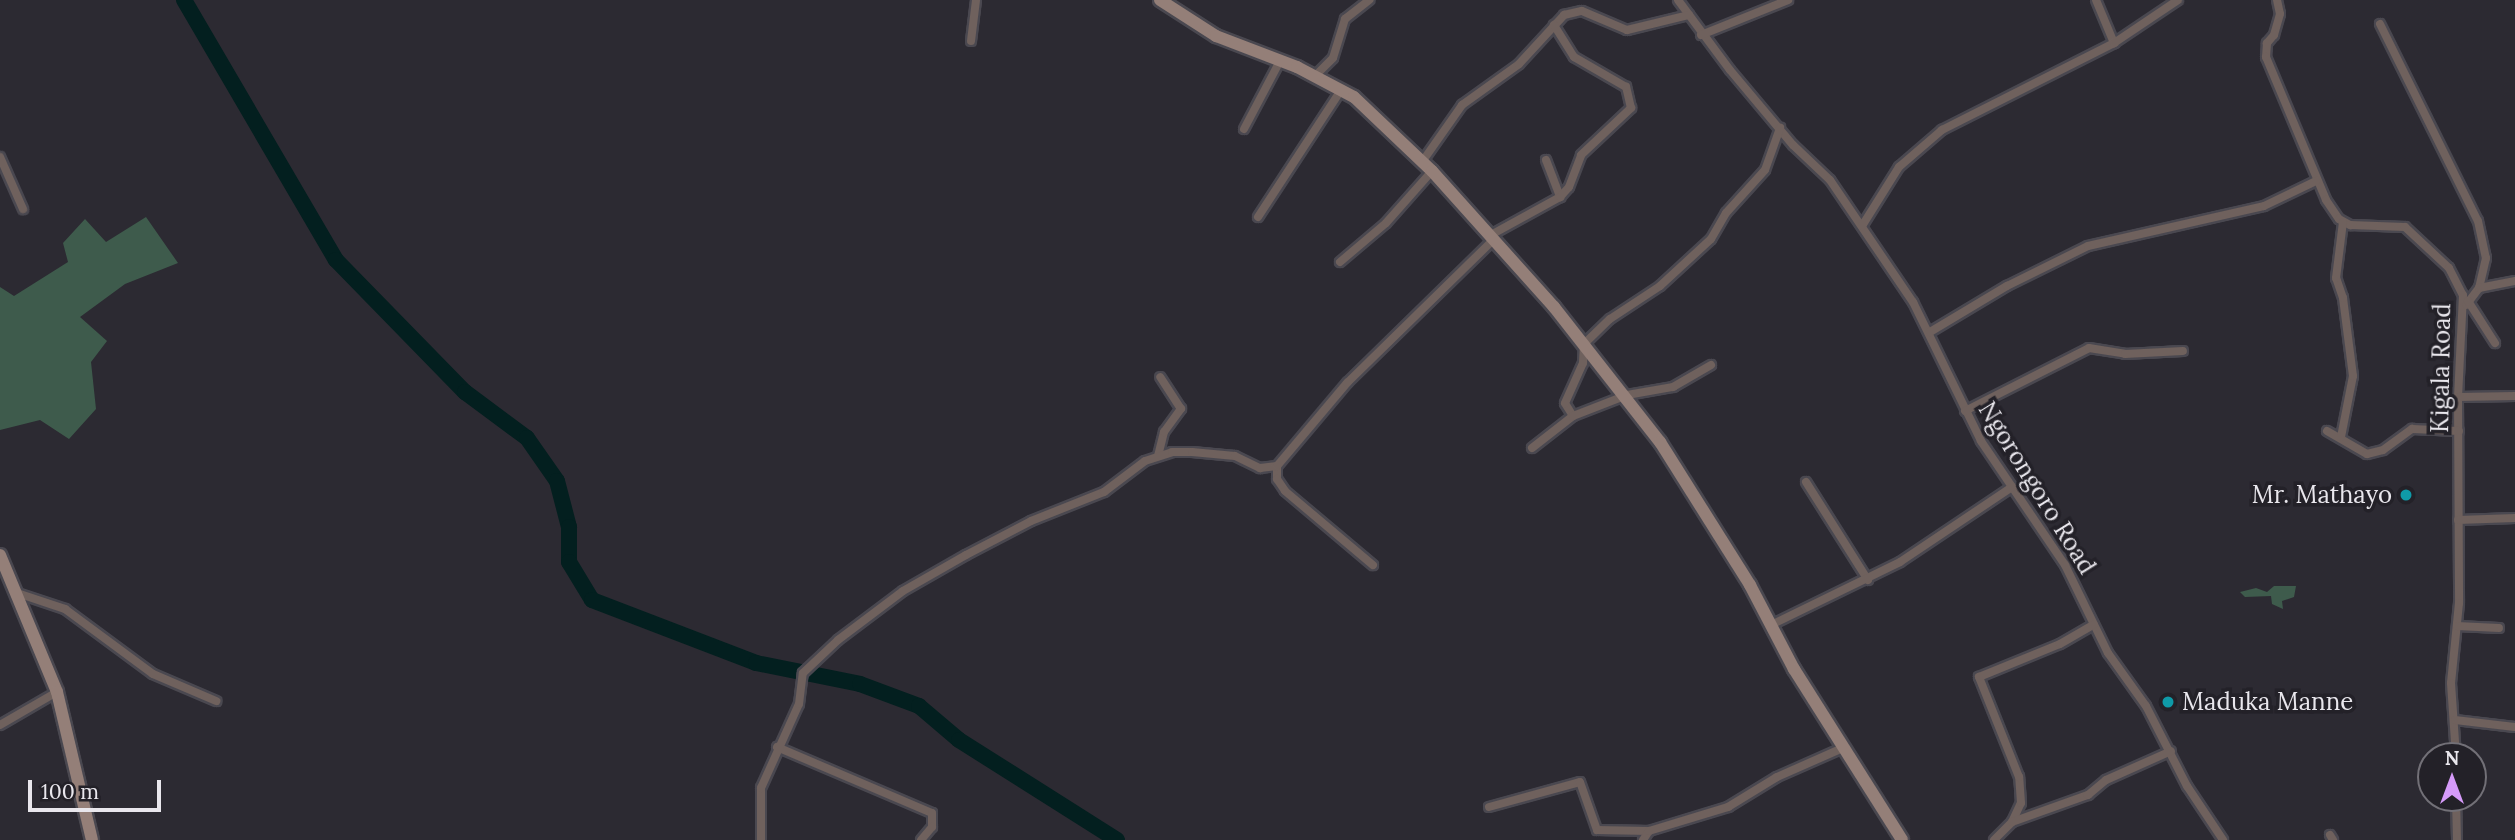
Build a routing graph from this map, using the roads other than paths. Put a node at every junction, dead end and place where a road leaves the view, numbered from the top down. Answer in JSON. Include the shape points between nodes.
{"nodes":[{"id":1,"x":976,"y":0,"type":"edge"},
{"id":2,"x":1160,"y":0,"type":"edge"},
{"id":3,"x":1368,"y":0,"type":"edge"},
{"id":4,"x":1678,"y":0,"type":"edge"},
{"id":5,"x":1788,"y":0,"type":"edge"},
{"id":6,"x":2096,"y":0,"type":"edge"},
{"id":7,"x":2179,"y":0,"type":"edge"},
{"id":8,"x":2277,"y":0,"type":"edge"},
{"id":9,"x":1689,"y":15,"type":"junction"},
{"id":10,"x":2380,"y":23,"type":"dead end"},
{"id":11,"x":1554,"y":25,"type":"junction"},
{"id":12,"x":1701,"y":35,"type":"junction"},
{"id":13,"x":971,"y":41,"type":"dead end"},
{"id":14,"x":2114,"y":43,"type":"junction"},
{"id":15,"x":1280,"y":61,"type":"junction"},
{"id":16,"x":1315,"y":76,"type":"junction"},
{"id":17,"x":1341,"y":90,"type":"junction"},
{"id":18,"x":1780,"y":128,"type":"junction"},
{"id":19,"x":1244,"y":129,"type":"dead end"},
{"id":20,"x":0,"y":157,"type":"edge"},
{"id":21,"x":1546,"y":160,"type":"dead end"},
{"id":22,"x":1427,"y":167,"type":"junction"},
{"id":23,"x":2316,"y":181,"type":"junction"},
{"id":24,"x":1560,"y":197,"type":"junction"},
{"id":25,"x":23,"y":209,"type":"dead end"},
{"id":26,"x":1258,"y":217,"type":"dead end"},
{"id":27,"x":2343,"y":222,"type":"junction"},
{"id":28,"x":1862,"y":226,"type":"junction"},
{"id":29,"x":1491,"y":238,"type":"junction"},
{"id":30,"x":1340,"y":262,"type":"dead end"},
{"id":31,"x":2515,"y":281,"type":"edge"},
{"id":32,"x":2479,"y":288,"type":"junction"},
{"id":33,"x":2467,"y":303,"type":"junction"},
{"id":34,"x":1930,"y":331,"type":"junction"},
{"id":35,"x":2495,"y":343,"type":"dead end"},
{"id":36,"x":1584,"y":344,"type":"junction"},
{"id":37,"x":2183,"y":351,"type":"dead end"},
{"id":38,"x":1711,"y":365,"type":"dead end"},
{"id":39,"x":1160,"y":377,"type":"dead end"},
{"id":40,"x":1627,"y":395,"type":"junction"},
{"id":41,"x":2515,"y":396,"type":"edge"},
{"id":42,"x":2458,"y":397,"type":"junction"},
{"id":43,"x":1965,"y":411,"type":"junction"},
{"id":44,"x":1573,"y":416,"type":"junction"},
{"id":45,"x":2327,"y":431,"type":"dead end"},
{"id":46,"x":2459,"y":431,"type":"junction"},
{"id":47,"x":2341,"y":437,"type":"junction"},
{"id":48,"x":1532,"y":448,"type":"dead end"},
{"id":49,"x":1158,"y":456,"type":"junction"},
{"id":50,"x":1277,"y":466,"type":"junction"},
{"id":51,"x":1806,"y":482,"type":"dead end"},
{"id":52,"x":2012,"y":486,"type":"junction"},
{"id":53,"x":2515,"y":519,"type":"edge"},
{"id":54,"x":2458,"y":520,"type":"junction"},
{"id":55,"x":0,"y":555,"type":"edge"},
{"id":56,"x":1373,"y":565,"type":"dead end"},
{"id":57,"x":1868,"y":580,"type":"junction"},
{"id":58,"x":17,"y":593,"type":"junction"},
{"id":59,"x":2094,"y":624,"type":"junction"},
{"id":60,"x":1771,"y":625,"type":"junction"},
{"id":61,"x":2457,"y":626,"type":"junction"},
{"id":62,"x":2499,"y":628,"type":"dead end"},
{"id":63,"x":57,"y":692,"type":"junction"},
{"id":64,"x":216,"y":701,"type":"dead end"},
{"id":65,"x":2455,"y":720,"type":"junction"},
{"id":66,"x":0,"y":725,"type":"edge"},
{"id":67,"x":2515,"y":727,"type":"edge"},
{"id":68,"x":2456,"y":742,"type":"edge"},
{"id":69,"x":777,"y":747,"type":"junction"},
{"id":70,"x":1845,"y":747,"type":"junction"},
{"id":71,"x":2171,"y":751,"type":"junction"},
{"id":72,"x":1489,"y":807,"type":"dead end"},
{"id":73,"x":2456,"y":812,"type":"edge"},
{"id":74,"x":2012,"y":822,"type":"junction"},
{"id":75,"x":932,"y":827,"type":"junction"},
{"id":76,"x":1649,"y":831,"type":"junction"},
{"id":77,"x":92,"y":840,"type":"edge"},
{"id":78,"x":761,"y":840,"type":"edge"},
{"id":79,"x":921,"y":840,"type":"edge"},
{"id":80,"x":930,"y":840,"type":"edge"},
{"id":81,"x":1643,"y":840,"type":"edge"},
{"id":82,"x":1902,"y":840,"type":"edge"},
{"id":83,"x":1993,"y":840,"type":"edge"},
{"id":84,"x":2223,"y":840,"type":"edge"},
{"id":85,"x":2457,"y":840,"type":"edge"}],
"edges":[{"from":1,"to":13,"type":"street"},
{"from":2,"to":15,"type":"street","via":[[1216,36]]},
{"from":3,"to":16,"type":"street","via":[[1345,19],[1333,58]]},
{"from":4,"to":9,"type":"street","name":"Ngorongoro Road"},
{"from":5,"to":12,"type":"street"},
{"from":6,"to":14,"type":"street"},
{"from":7,"to":14,"type":"street"},
{"from":8,"to":23,"type":"street","via":[[2277,28],[2265,53]]},
{"from":9,"to":11,"type":"street","via":[[1627,30],[1581,11],[1564,15]]},
{"from":9,"to":12,"type":"street","name":"Ngorongoro Road"},
{"from":10,"to":32,"type":"street","via":[[2479,221],[2486,258]]},
{"from":11,"to":22,"type":"street","via":[[1511,71],[1462,105]]},
{"from":11,"to":24,"type":"street","via":[[1574,57],[1626,87],[1631,108],[1581,155],[1569,187]]},
{"from":12,"to":18,"type":"street","name":"Ngorongoro Road"},
{"from":14,"to":28,"type":"street","via":[[1942,130],[1899,167]]},
{"from":15,"to":16,"type":"street"},
{"from":15,"to":19,"type":"street"},
{"from":16,"to":17,"type":"street"},
{"from":17,"to":22,"type":"street","via":[[1380,118]]},
{"from":17,"to":26,"type":"street"},
{"from":18,"to":28,"type":"street","name":"Ngorongoro Road","via":[[1822,170]]},
{"from":18,"to":36,"type":"street","via":[[1765,170],[1726,213],[1711,239],[1660,286],[1610,319]]},
{"from":20,"to":25,"type":"street","via":[[7,190]]},
{"from":21,"to":24,"type":"street"},
{"from":22,"to":29,"type":"street"},
{"from":22,"to":30,"type":"street","via":[[1386,223]]},
{"from":23,"to":27,"type":"street"},
{"from":23,"to":34,"type":"street","via":[[2264,206],[2088,246]]},
{"from":24,"to":29,"type":"street"},
{"from":27,"to":33,"type":"street","name":"Kigala Road","via":[[2373,229],[2406,227],[2449,268]]},
{"from":27,"to":47,"type":"street","via":[[2336,278],[2353,376]]},
{"from":28,"to":34,"type":"street","name":"Ngorongoro Road"},
{"from":29,"to":36,"type":"street"},
{"from":29,"to":50,"type":"street","via":[[1347,383]]},
{"from":31,"to":32,"type":"street"},
{"from":32,"to":33,"type":"street"},
{"from":33,"to":35,"type":"street"},
{"from":33,"to":42,"type":"street","name":"Kigala Road"},
{"from":34,"to":43,"type":"street","name":"Ngorongoro Road"},
{"from":36,"to":40,"type":"street"},
{"from":36,"to":44,"type":"street","via":[[1583,363],[1565,403]]},
{"from":37,"to":43,"type":"street","via":[[2125,354],[2089,348]]},
{"from":38,"to":40,"type":"street","via":[[1673,387]]},
{"from":39,"to":49,"type":"street","via":[[1181,409],[1164,432]]},
{"from":40,"to":44,"type":"street"},
{"from":40,"to":60,"type":"street"},
{"from":41,"to":42,"type":"street"},
{"from":42,"to":46,"type":"street","name":"Kigala Road"},
{"from":43,"to":52,"type":"street","name":"Ngorongoro Road"},
{"from":44,"to":48,"type":"street"},
{"from":45,"to":47,"type":"street"},
{"from":46,"to":47,"type":"street","via":[[2413,429],[2383,450],[2367,454]]},
{"from":46,"to":54,"type":"street","name":"Kigala Road"},
{"from":49,"to":50,"type":"street","via":[[1192,452],[1235,456],[1261,468]]},
{"from":49,"to":69,"type":"street","via":[[1104,492],[1031,521],[965,555],[903,591],[838,640],[803,673],[799,704]]},
{"from":50,"to":56,"type":"street","via":[[1277,479],[1284,491]]},
{"from":51,"to":57,"type":"street"},
{"from":52,"to":57,"type":"street"},
{"from":52,"to":59,"type":"street","name":"Ngorongoro Road","via":[[2065,565]]},
{"from":53,"to":54,"type":"street"},
{"from":54,"to":61,"type":"street","name":"Kigala Road"},
{"from":55,"to":58,"type":"street"},
{"from":57,"to":60,"type":"street"},
{"from":58,"to":63,"type":"street"},
{"from":58,"to":64,"type":"street","via":[[65,609],[153,674]]},
{"from":59,"to":71,"type":"street","name":"Ngorongoro Road"},
{"from":59,"to":74,"type":"street","via":[[2060,644],[1979,677],[2019,777],[2021,803]]},
{"from":60,"to":70,"type":"street"},
{"from":61,"to":62,"type":"street"},
{"from":61,"to":65,"type":"street","name":"Kigala Road","via":[[2451,683]]},
{"from":63,"to":66,"type":"street"},
{"from":63,"to":77,"type":"street"},
{"from":65,"to":67,"type":"street"},
{"from":65,"to":68,"type":"street","name":"Kigala Road"},
{"from":69,"to":75,"type":"street","via":[[915,804],[932,813]]},
{"from":69,"to":78,"type":"street","via":[[761,788]]},
{"from":70,"to":76,"type":"street","via":[[1763,784],[1728,807]]},
{"from":70,"to":82,"type":"street"},
{"from":71,"to":74,"type":"street","via":[[2106,780],[2088,795]]},
{"from":71,"to":84,"type":"street","name":"Ngorongoro Road","via":[[2194,799]]},
{"from":72,"to":76,"type":"street","via":[[1580,782],[1597,831]]},
{"from":73,"to":85,"type":"street"},
{"from":74,"to":83,"type":"street"},
{"from":75,"to":79,"type":"street"},
{"from":75,"to":80,"type":"street"},
{"from":76,"to":81,"type":"street"}]}
